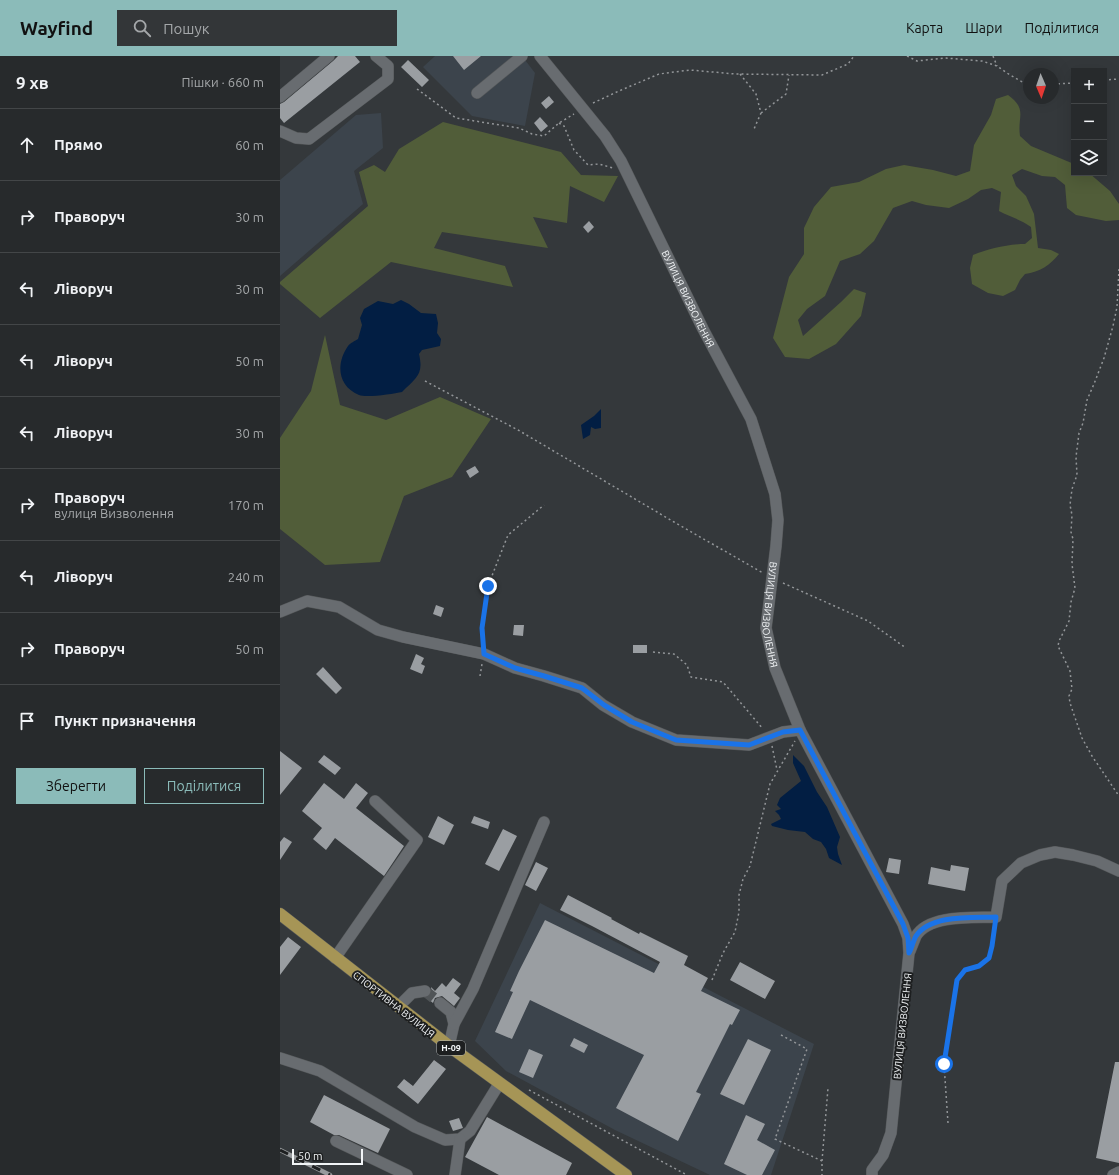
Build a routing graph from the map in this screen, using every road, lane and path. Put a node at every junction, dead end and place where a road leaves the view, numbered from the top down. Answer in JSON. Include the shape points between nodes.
{"nodes":[{"id":1,"x":329,"y":56,"type":"edge"},
{"id":2,"x":376,"y":56,"type":"edge"},
{"id":3,"x":522,"y":56,"type":"edge"},
{"id":4,"x":540,"y":56,"type":"edge"},
{"id":5,"x":854,"y":56,"type":"edge"},
{"id":6,"x":906,"y":56,"type":"edge"},
{"id":7,"x":993,"y":56,"type":"edge"},
{"id":8,"x":997,"y":66,"type":"junction"},
{"id":9,"x":740,"y":74,"type":"junction"},
{"id":10,"x":789,"y":75,"type":"junction"},
{"id":11,"x":1119,"y":79,"type":"edge"},
{"id":12,"x":1107,"y":80,"type":"edge"},
{"id":13,"x":1023,"y":82,"type":"edge"},
{"id":14,"x":1071,"y":83,"type":"edge"},
{"id":15,"x":1059,"y":84,"type":"edge"},
{"id":16,"x":417,"y":89,"type":"dead end"},
{"id":17,"x":477,"y":93,"type":"dead end"},
{"id":18,"x":280,"y":97,"type":"edge"},
{"id":19,"x":582,"y":109,"type":"junction"},
{"id":20,"x":760,"y":113,"type":"junction"},
{"id":21,"x":559,"y":123,"type":"junction"},
{"id":22,"x":754,"y":128,"type":"dead end"},
{"id":23,"x":280,"y":132,"type":"edge"},
{"id":24,"x":626,"y":172,"type":"junction"},
{"id":25,"x":1119,"y":269,"type":"edge"},
{"id":26,"x":426,"y":382,"type":"dead end"},
{"id":27,"x":544,"y":505,"type":"dead end"},
{"id":28,"x":772,"y":578,"type":"junction"},
{"id":29,"x":280,"y":612,"type":"edge"},
{"id":30,"x":906,"y":648,"type":"dead end"},
{"id":31,"x":653,"y":652,"type":"dead end"},
{"id":32,"x":484,"y":654,"type":"junction"},
{"id":33,"x":480,"y":676,"type":"dead end"},
{"id":34,"x":800,"y":730,"type":"junction"},
{"id":35,"x":770,"y":737,"type":"junction"},
{"id":36,"x":777,"y":770,"type":"junction"},
{"id":37,"x":1119,"y":796,"type":"edge"},
{"id":38,"x":375,"y":802,"type":"dead end"},
{"id":39,"x":544,"y":822,"type":"dead end"},
{"id":40,"x":1119,"y":872,"type":"edge"},
{"id":41,"x":280,"y":914,"type":"edge"},
{"id":42,"x":996,"y":917,"type":"junction"},
{"id":43,"x":909,"y":953,"type":"junction"},
{"id":44,"x":335,"y":958,"type":"junction"},
{"id":45,"x":712,"y":980,"type":"dead end"},
{"id":46,"x":425,"y":991,"type":"dead end"},
{"id":47,"x":440,"y":1003,"type":"tunnel mouth"},
{"id":48,"x":398,"y":1007,"type":"junction"},
{"id":49,"x":454,"y":1024,"type":"junction"},
{"id":50,"x":781,"y":1035,"type":"dead end"},
{"id":51,"x":449,"y":1046,"type":"junction"},
{"id":52,"x":280,"y":1058,"type":"edge"},
{"id":53,"x":499,"y":1084,"type":"junction"},
{"id":54,"x":526,"y":1088,"type":"dead end"},
{"id":55,"x":828,"y":1088,"type":"dead end"},
{"id":56,"x":948,"y":1123,"type":"dead end"},
{"id":57,"x":460,"y":1139,"type":"junction"},
{"id":58,"x":336,"y":1141,"type":"dead end"},
{"id":59,"x":822,"y":1161,"type":"junction"},
{"id":60,"x":1119,"y":1172,"type":"edge"},
{"id":61,"x":407,"y":1175,"type":"edge"},
{"id":62,"x":455,"y":1175,"type":"edge"},
{"id":63,"x":626,"y":1175,"type":"edge"},
{"id":64,"x":687,"y":1175,"type":"edge"},
{"id":65,"x":822,"y":1175,"type":"edge"},
{"id":66,"x":872,"y":1175,"type":"edge"},
{"id":67,"x":1113,"y":1175,"type":"edge"}],
"edges":[{"from":1,"to":18,"type":"street"},
{"from":2,"to":23,"type":"street","via":[[388,66],[388,79],[309,139],[296,138]]},
{"from":3,"to":17,"type":"street"},
{"from":4,"to":19,"type":"street","name":"ВУЛИЦЯ ВИЗВОЛЕННЯ"},
{"from":5,"to":10,"type":"path","via":[[848,64],[822,74]]},
{"from":6,"to":8,"type":"path","via":[[917,61],[945,58]]},
{"from":7,"to":8,"type":"path"},
{"from":8,"to":13,"type":"path"},
{"from":9,"to":10,"type":"path"},
{"from":9,"to":19,"type":"path","via":[[690,70],[659,74]]},
{"from":9,"to":20,"type":"path","via":[[756,94]]},
{"from":10,"to":20,"type":"path","via":[[786,94]]},
{"from":11,"to":12,"type":"path"},
{"from":14,"to":15,"type":"path"},
{"from":16,"to":21,"type":"path","via":[[456,118],[519,128],[544,136]]},
{"from":19,"to":21,"type":"path"},
{"from":19,"to":24,"type":"street","name":"ВУЛИЦЯ ВИЗВОЛЕННЯ","via":[[605,136]]},
{"from":20,"to":22,"type":"path"},
{"from":21,"to":24,"type":"path","via":[[564,126],[574,150],[588,165],[599,164]]},
{"from":24,"to":28,"type":"street","name":"ВУЛИЦЯ ВИЗВОЛЕННЯ","via":[[703,329],[751,419],[775,494],[778,520]]},
{"from":25,"to":37,"type":"path","via":[[1117,308],[1113,326],[1087,400],[1079,433],[1077,475],[1070,505],[1075,588],[1069,621],[1058,646],[1070,671],[1070,703],[1082,738]]},
{"from":26,"to":28,"type":"path","via":[[518,430]]},
{"from":27,"to":32,"type":"path","via":[[508,536],[488,586],[482,628]]},
{"from":28,"to":30,"type":"path","via":[[868,621]]},
{"from":28,"to":34,"type":"street","name":"ВУЛИЦЯ ВИЗВОЛЕННЯ","via":[[766,628],[775,668]]},
{"from":29,"to":32,"type":"street","via":[[307,601],[339,607],[378,630]]},
{"from":31,"to":35,"type":"path","via":[[674,654],[687,664],[691,677],[723,682]]},
{"from":32,"to":33,"type":"path"},
{"from":32,"to":35,"type":"street","via":[[515,668],[582,688],[632,722],[676,740],[749,745]]},
{"from":34,"to":35,"type":"street"},
{"from":34,"to":36,"type":"path"},
{"from":34,"to":43,"type":"street","name":"ВУЛИЦЯ ВИЗВОЛЕННЯ","via":[[903,924],[908,938]]},
{"from":35,"to":36,"type":"path"},
{"from":36,"to":45,"type":"path","via":[[770,784],[750,866],[743,879],[735,932]]},
{"from":38,"to":44,"type":"street","via":[[417,840]]},
{"from":39,"to":49,"type":"street","via":[[473,989]]},
{"from":40,"to":42,"type":"street","via":[[1097,861],[1073,855],[1055,852],[1040,855],[1021,863],[1002,881]]},
{"from":41,"to":44,"type":"main road","name":"СПОРТИВНА ВУЛИЦЯ","number":"Н-09"},
{"from":42,"to":43,"type":"street","via":[[946,920],[930,924],[917,935]]},
{"from":42,"to":56,"type":"path","via":[[989,958],[979,966],[965,970],[957,980],[944,1064]]},
{"from":43,"to":66,"type":"street","name":"ВУЛИЦЯ ВИЗВОЛЕННЯ","via":[[891,1133],[883,1155],[872,1170]]},
{"from":44,"to":48,"type":"main road","name":"СПОРТИВНА ВУЛИЦЯ","number":"Н-09"},
{"from":46,"to":48,"type":"street","via":[[412,993]]},
{"from":47,"to":49,"type":"street","via":[[451,1012]]},
{"from":48,"to":51,"type":"main road","name":"СПОРТИВНА ВУЛИЦЯ","number":"Н-09"},
{"from":49,"to":51,"type":"street"},
{"from":50,"to":59,"type":"path","via":[[807,1049],[775,1139]]},
{"from":51,"to":53,"type":"main road","name":"СПОРТИВНА ВУЛИЦЯ","number":"Н-09"},
{"from":52,"to":57,"type":"street","via":[[320,1071],[415,1127],[444,1140]]},
{"from":53,"to":57,"type":"street","via":[[470,1131]]},
{"from":53,"to":63,"type":"main road","name":"СПОРТИВНА ВУЛИЦЯ","number":"Н-09"},
{"from":54,"to":64,"type":"path"},
{"from":55,"to":59,"type":"path"},
{"from":57,"to":62,"type":"street"},
{"from":58,"to":61,"type":"street"},
{"from":59,"to":65,"type":"path"},
{"from":60,"to":67,"type":"street"}]}
